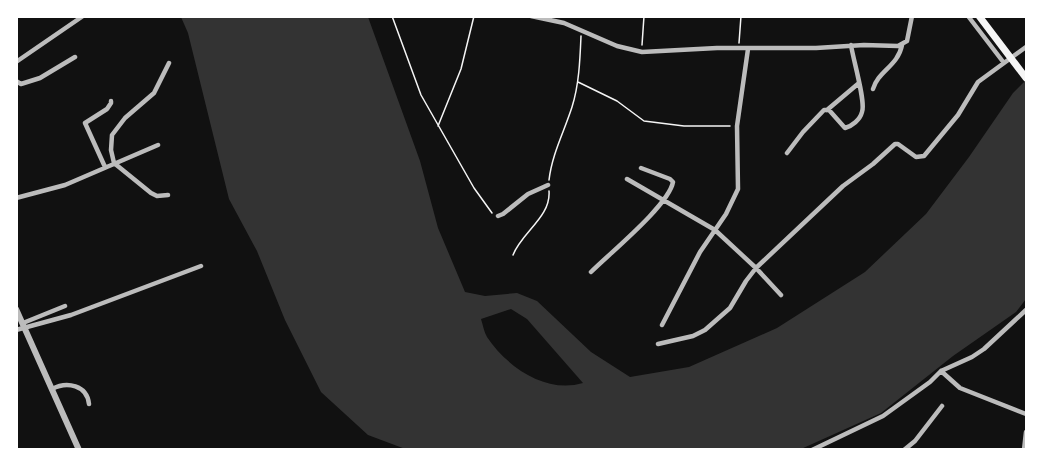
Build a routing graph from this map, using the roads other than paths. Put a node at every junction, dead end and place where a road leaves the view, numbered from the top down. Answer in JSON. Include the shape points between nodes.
{"nodes":[{"id":1,"x":83,"y":16,"type":"edge"},
{"id":2,"x":531,"y":16,"type":"edge"},
{"id":3,"x":912,"y":16,"type":"edge"},
{"id":4,"x":968,"y":16,"type":"edge"},
{"id":5,"x":979,"y":16,"type":"edge"},
{"id":6,"x":851,"y":45,"type":"junction"},
{"id":7,"x":902,"y":45,"type":"junction"},
{"id":8,"x":1026,"y":47,"type":"edge"},
{"id":9,"x":748,"y":49,"type":"junction"},
{"id":10,"x":75,"y":57,"type":"dead end"},
{"id":11,"x":16,"y":62,"type":"edge"},
{"id":12,"x":169,"y":63,"type":"dead end"},
{"id":13,"x":1004,"y":63,"type":"junction"},
{"id":14,"x":1026,"y":78,"type":"edge"},
{"id":15,"x":16,"y":81,"type":"edge"},
{"id":16,"x":859,"y":83,"type":"junction"},
{"id":17,"x":873,"y":89,"type":"dead end"},
{"id":18,"x":111,"y":101,"type":"dead end"},
{"id":19,"x":827,"y":110,"type":"junction"},
{"id":20,"x":158,"y":145,"type":"dead end"},
{"id":21,"x":787,"y":153,"type":"dead end"},
{"id":22,"x":114,"y":163,"type":"junction"},
{"id":23,"x":105,"y":167,"type":"junction"},
{"id":24,"x":641,"y":168,"type":"dead end"},
{"id":25,"x":627,"y":179,"type":"dead end"},
{"id":26,"x":548,"y":185,"type":"road end"},
{"id":27,"x":168,"y":195,"type":"dead end"},
{"id":28,"x":16,"y":198,"type":"edge"},
{"id":29,"x":663,"y":201,"type":"junction"},
{"id":30,"x":498,"y":216,"type":"road end"},
{"id":31,"x":715,"y":230,"type":"junction"},
{"id":32,"x":201,"y":266,"type":"dead end"},
{"id":33,"x":756,"y":268,"type":"junction"},
{"id":34,"x":591,"y":272,"type":"dead end"},
{"id":35,"x":781,"y":295,"type":"dead end"},
{"id":36,"x":65,"y":306,"type":"dead end"},
{"id":37,"x":16,"y":309,"type":"edge"},
{"id":38,"x":1026,"y":310,"type":"edge"},
{"id":39,"x":24,"y":325,"type":"junction"},
{"id":40,"x":662,"y":325,"type":"dead end"},
{"id":41,"x":16,"y":330,"type":"edge"},
{"id":42,"x":658,"y":344,"type":"dead end"},
{"id":43,"x":941,"y":371,"type":"junction"},
{"id":44,"x":52,"y":389,"type":"junction"},
{"id":45,"x":89,"y":405,"type":"dead end"},
{"id":46,"x":942,"y":406,"type":"dead end"},
{"id":47,"x":1026,"y":414,"type":"edge"},
{"id":48,"x":1026,"y":432,"type":"edge"},
{"id":49,"x":79,"y":450,"type":"edge"},
{"id":50,"x":812,"y":450,"type":"edge"},
{"id":51,"x":904,"y":450,"type":"edge"},
{"id":52,"x":1024,"y":450,"type":"edge"}],
"edges":[{"from":1,"to":11,"type":"street"},
{"from":2,"to":9,"type":"street","via":[[564,23],[617,46],[642,52]]},
{"from":3,"to":7,"type":"street","via":[[909,39]]},
{"from":4,"to":13,"type":"street"},
{"from":5,"to":14,"type":"main road"},
{"from":6,"to":7,"type":"street"},
{"from":6,"to":9,"type":"street"},
{"from":6,"to":16,"type":"street"},
{"from":7,"to":17,"type":"street","via":[[900,55]]},
{"from":8,"to":13,"type":"street"},
{"from":9,"to":31,"type":"street","via":[[737,126],[738,189]]},
{"from":10,"to":15,"type":"street","via":[[31,82]]},
{"from":12,"to":22,"type":"street","via":[[154,93],[112,135]]},
{"from":13,"to":33,"type":"street","via":[[975,85],[958,115],[924,156],[916,157],[895,144],[843,186]]},
{"from":16,"to":19,"type":"street"},
{"from":16,"to":19,"type":"street","via":[[863,108],[853,124],[843,127]]},
{"from":18,"to":23,"type":"street","via":[[107,109],[85,123]]},
{"from":19,"to":21,"type":"street"},
{"from":20,"to":22,"type":"street"},
{"from":22,"to":23,"type":"street"},
{"from":22,"to":27,"type":"street","via":[[151,193]]},
{"from":23,"to":28,"type":"street","via":[[65,186]]},
{"from":24,"to":29,"type":"street","via":[[673,180]]},
{"from":25,"to":29,"type":"street"},
{"from":26,"to":30,"type":"street"},
{"from":29,"to":31,"type":"street"},
{"from":29,"to":34,"type":"street"},
{"from":31,"to":33,"type":"street"},
{"from":31,"to":40,"type":"street"},
{"from":32,"to":39,"type":"street","via":[[71,315]]},
{"from":33,"to":35,"type":"street"},
{"from":33,"to":42,"type":"street","via":[[730,308],[705,330]]},
{"from":36,"to":39,"type":"street"},
{"from":37,"to":39,"type":"street"},
{"from":38,"to":43,"type":"street","via":[[984,349]]},
{"from":39,"to":41,"type":"street"},
{"from":39,"to":44,"type":"street"},
{"from":43,"to":47,"type":"street","via":[[960,387]]},
{"from":43,"to":50,"type":"street","via":[[884,416]]},
{"from":44,"to":45,"type":"street","via":[[61,384],[74,386],[85,393]]},
{"from":44,"to":49,"type":"street"},
{"from":46,"to":51,"type":"street"},
{"from":48,"to":52,"type":"street"}]}
